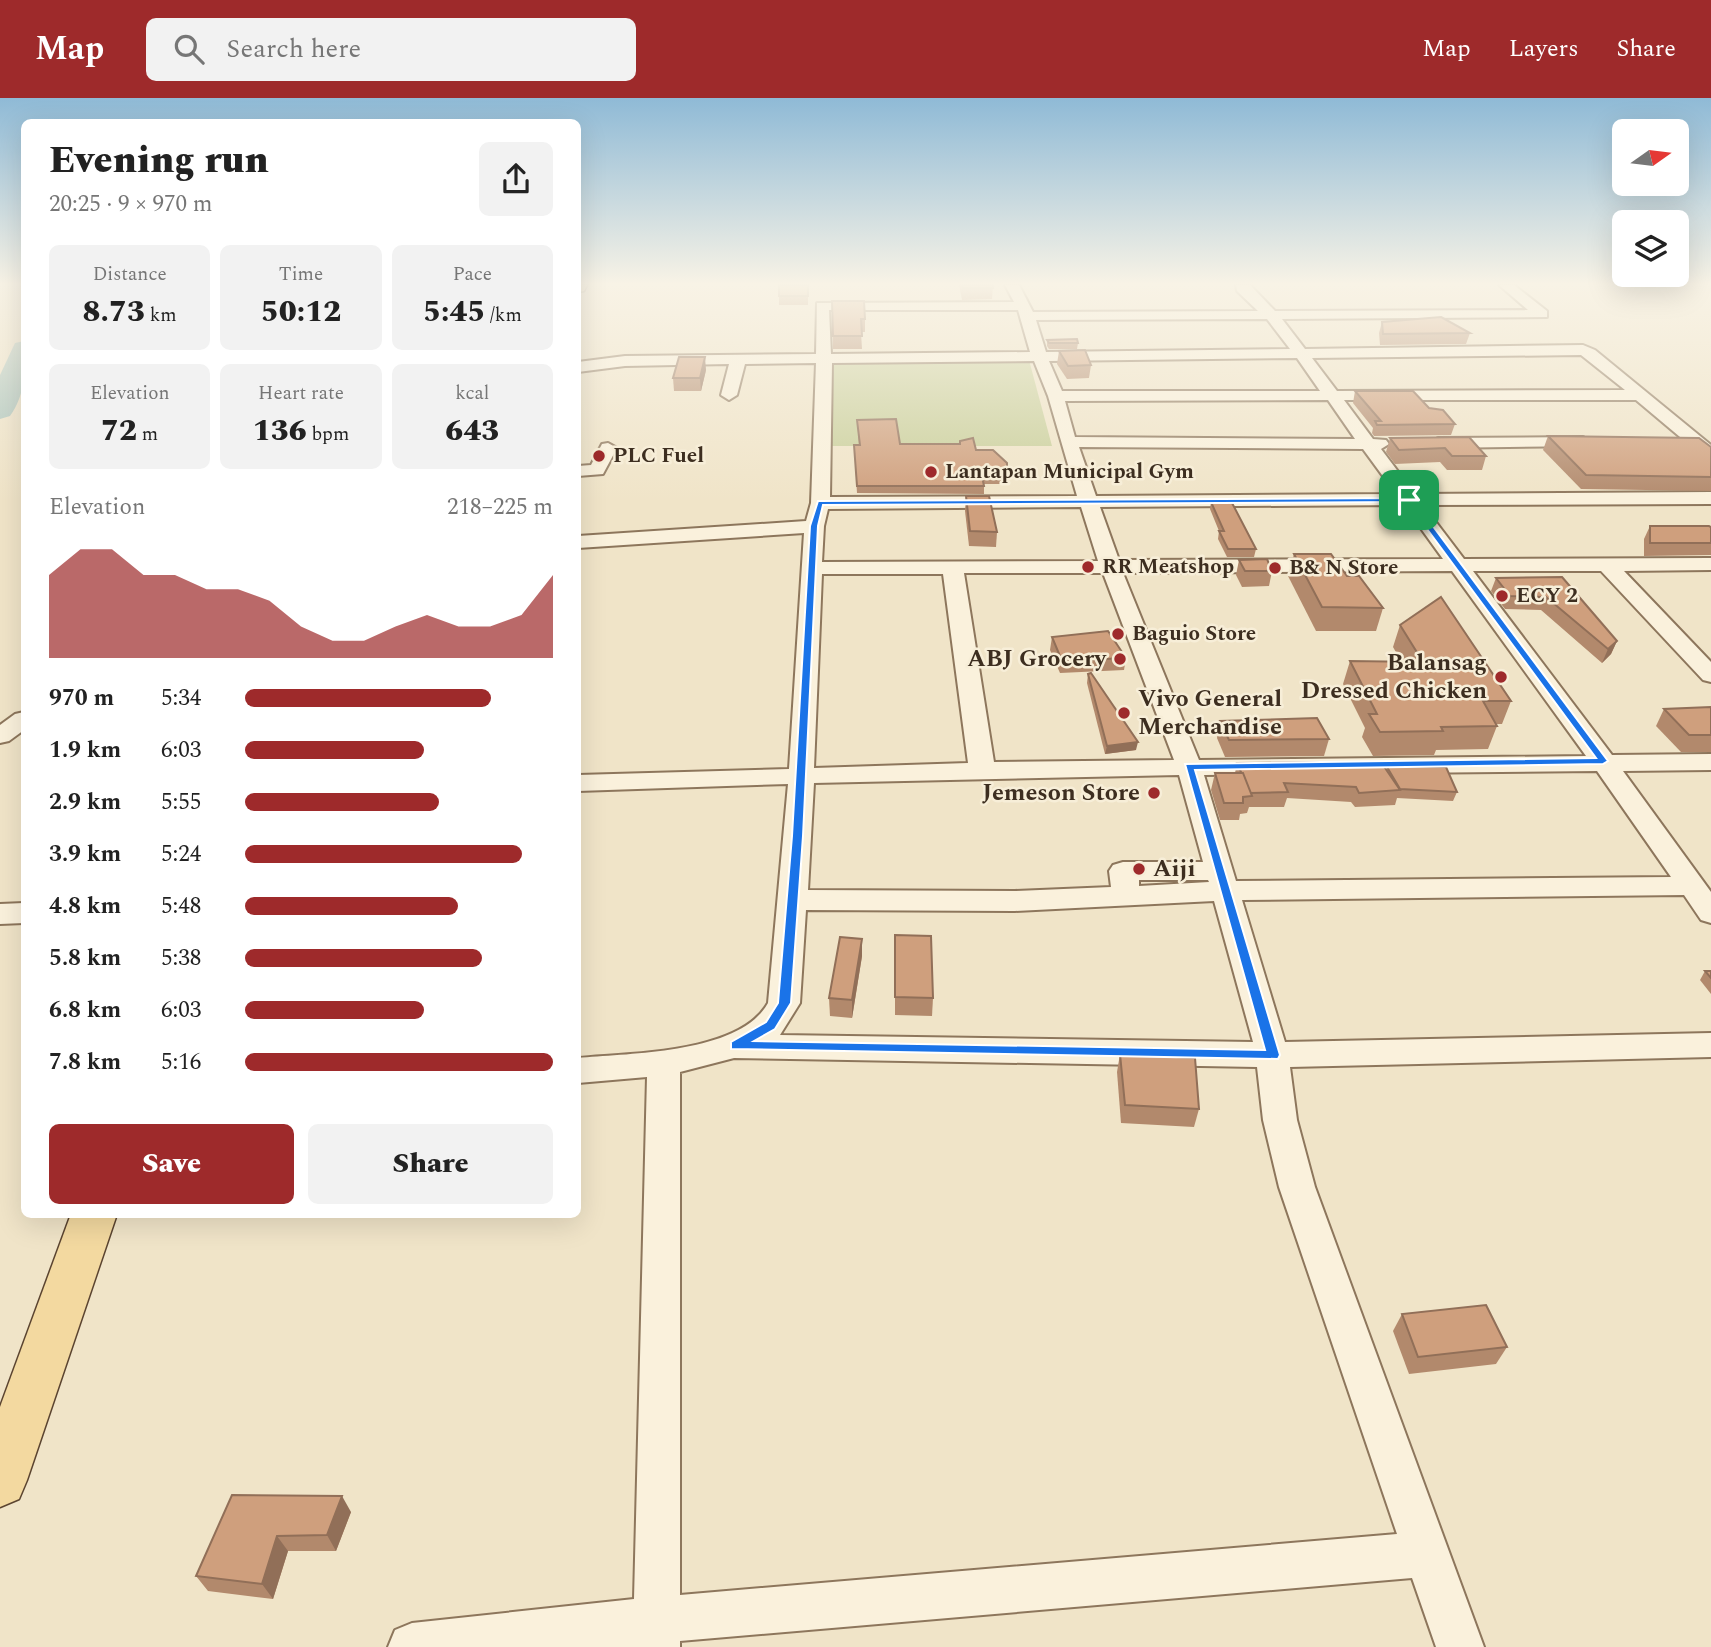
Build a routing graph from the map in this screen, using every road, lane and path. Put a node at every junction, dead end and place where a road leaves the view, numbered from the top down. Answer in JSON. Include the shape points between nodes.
{"nodes":[{"id":1,"x":606,"y":357,"type":"edge"},
{"id":2,"x":916,"y":357,"type":"edge"},
{"id":3,"x":1040,"y":357,"type":"edge"},
{"id":4,"x":1304,"y":357,"type":"edge"},
{"id":5,"x":1596,"y":357,"type":"edge"},
{"id":6,"x":824,"y":359,"type":"junction"},
{"id":7,"x":738,"y":360,"type":"junction"},
{"id":8,"x":625,"y":361,"type":"junction"},
{"id":9,"x":581,"y":367,"type":"edge"},
{"id":10,"x":729,"y":395,"type":"dead end"},
{"id":11,"x":1638,"y":395,"type":"junction"},
{"id":12,"x":1056,"y":396,"type":"junction"},
{"id":13,"x":1332,"y":397,"type":"junction"},
{"id":14,"x":1695,"y":440,"type":"junction"},
{"id":15,"x":1600,"y":441,"type":"edge"},
{"id":16,"x":1667,"y":441,"type":"edge"},
{"id":17,"x":1068,"y":442,"type":"junction"},
{"id":18,"x":1369,"y":444,"type":"junction"},
{"id":19,"x":1396,"y":444,"type":"edge"},
{"id":20,"x":1423,"y":444,"type":"edge"},
{"id":21,"x":608,"y":448,"type":"dead end"},
{"id":22,"x":1711,"y":454,"type":"edge"},
{"id":23,"x":581,"y":471,"type":"edge"},
{"id":24,"x":1711,"y":498,"type":"edge"},
{"id":25,"x":1088,"y":500,"type":"junction"},
{"id":26,"x":1409,"y":500,"type":"junction"},
{"id":27,"x":817,"y":514,"type":"junction"},
{"id":28,"x":581,"y":542,"type":"edge"},
{"id":29,"x":1711,"y":564,"type":"edge"},
{"id":30,"x":1607,"y":565,"type":"junction"},
{"id":31,"x":1457,"y":566,"type":"junction"},
{"id":32,"x":812,"y":568,"type":"junction"},
{"id":33,"x":953,"y":568,"type":"junction"},
{"id":34,"x":1111,"y":568,"type":"junction"},
{"id":35,"x":1711,"y":675,"type":"edge"},
{"id":36,"x":21,"y":721,"type":"edge"},
{"id":37,"x":0,"y":736,"type":"edge"},
{"id":38,"x":1603,"y":761,"type":"junction"},
{"id":39,"x":1711,"y":762,"type":"edge"},
{"id":40,"x":1189,"y":766,"type":"junction"},
{"id":41,"x":982,"y":770,"type":"junction"},
{"id":42,"x":802,"y":774,"type":"junction"},
{"id":43,"x":581,"y":783,"type":"edge"},
{"id":44,"x":1222,"y":881,"type":"junction"},
{"id":45,"x":1691,"y":886,"type":"junction"},
{"id":46,"x":792,"y":900,"type":"junction"},
{"id":47,"x":21,"y":913,"type":"edge"},
{"id":48,"x":1711,"y":913,"type":"edge"},
{"id":49,"x":0,"y":914,"type":"edge"},
{"id":50,"x":1711,"y":1045,"type":"edge"},
{"id":51,"x":736,"y":1046,"type":"junction"},
{"id":52,"x":1273,"y":1055,"type":"junction"},
{"id":53,"x":664,"y":1063,"type":"junction"},
{"id":54,"x":581,"y":1070,"type":"edge"},
{"id":55,"x":93,"y":1218,"type":"edge"},
{"id":56,"x":0,"y":1480,"type":"edge"},
{"id":57,"x":1425,"y":1553,"type":"junction"},
{"id":58,"x":656,"y":1634,"type":"edge"},
{"id":59,"x":411,"y":1647,"type":"edge"},
{"id":60,"x":1460,"y":1647,"type":"edge"}],
"edges":[{"from":1,"to":8,"type":"street"},
{"from":2,"to":6,"type":"street"},
{"from":3,"to":12,"type":"street"},
{"from":4,"to":13,"type":"street"},
{"from":5,"to":11,"type":"street"},
{"from":6,"to":7,"type":"street"},
{"from":6,"to":27,"type":"street"},
{"from":7,"to":8,"type":"street"},
{"from":7,"to":10,"type":"street"},
{"from":8,"to":9,"type":"street"},
{"from":11,"to":13,"type":"street"},
{"from":11,"to":14,"type":"street"},
{"from":12,"to":13,"type":"street"},
{"from":12,"to":17,"type":"street"},
{"from":13,"to":18,"type":"street"},
{"from":14,"to":16,"type":"street"},
{"from":14,"to":22,"type":"street"},
{"from":15,"to":20,"type":"street"},
{"from":17,"to":18,"type":"street"},
{"from":17,"to":25,"type":"street"},
{"from":18,"to":19,"type":"street"},
{"from":18,"to":26,"type":"street"},
{"from":21,"to":23,"type":"street","via":[[597,470]]},
{"from":24,"to":26,"type":"street"},
{"from":25,"to":26,"type":"street"},
{"from":25,"to":27,"type":"street"},
{"from":25,"to":34,"type":"street"},
{"from":26,"to":31,"type":"street"},
{"from":27,"to":28,"type":"street"},
{"from":27,"to":32,"type":"street"},
{"from":29,"to":30,"type":"street"},
{"from":30,"to":31,"type":"street"},
{"from":30,"to":35,"type":"street"},
{"from":31,"to":34,"type":"street"},
{"from":31,"to":38,"type":"street"},
{"from":32,"to":33,"type":"street"},
{"from":32,"to":42,"type":"street"},
{"from":33,"to":34,"type":"street"},
{"from":33,"to":41,"type":"street"},
{"from":34,"to":40,"type":"street"},
{"from":36,"to":37,"type":"street"},
{"from":38,"to":39,"type":"street"},
{"from":38,"to":40,"type":"street"},
{"from":38,"to":45,"type":"street"},
{"from":40,"to":41,"type":"street"},
{"from":40,"to":44,"type":"street"},
{"from":41,"to":42,"type":"street"},
{"from":42,"to":43,"type":"street"},
{"from":42,"to":46,"type":"street"},
{"from":44,"to":45,"type":"street"},
{"from":44,"to":46,"type":"street","via":[[1127,896],[1015,901]]},
{"from":44,"to":52,"type":"street"},
{"from":45,"to":48,"type":"street"},
{"from":46,"to":51,"type":"street","via":[[784,1003],[771,1025]]},
{"from":47,"to":49,"type":"street"},
{"from":50,"to":52,"type":"street"},
{"from":51,"to":52,"type":"street"},
{"from":51,"to":53,"type":"street"},
{"from":52,"to":57,"type":"street","via":[[1278,1113],[1310,1224]]},
{"from":53,"to":54,"type":"street"},
{"from":53,"to":58,"type":"street"},
{"from":55,"to":56,"type":"main road"},
{"from":57,"to":58,"type":"street"},
{"from":57,"to":60,"type":"street"},
{"from":58,"to":59,"type":"street"}]}
